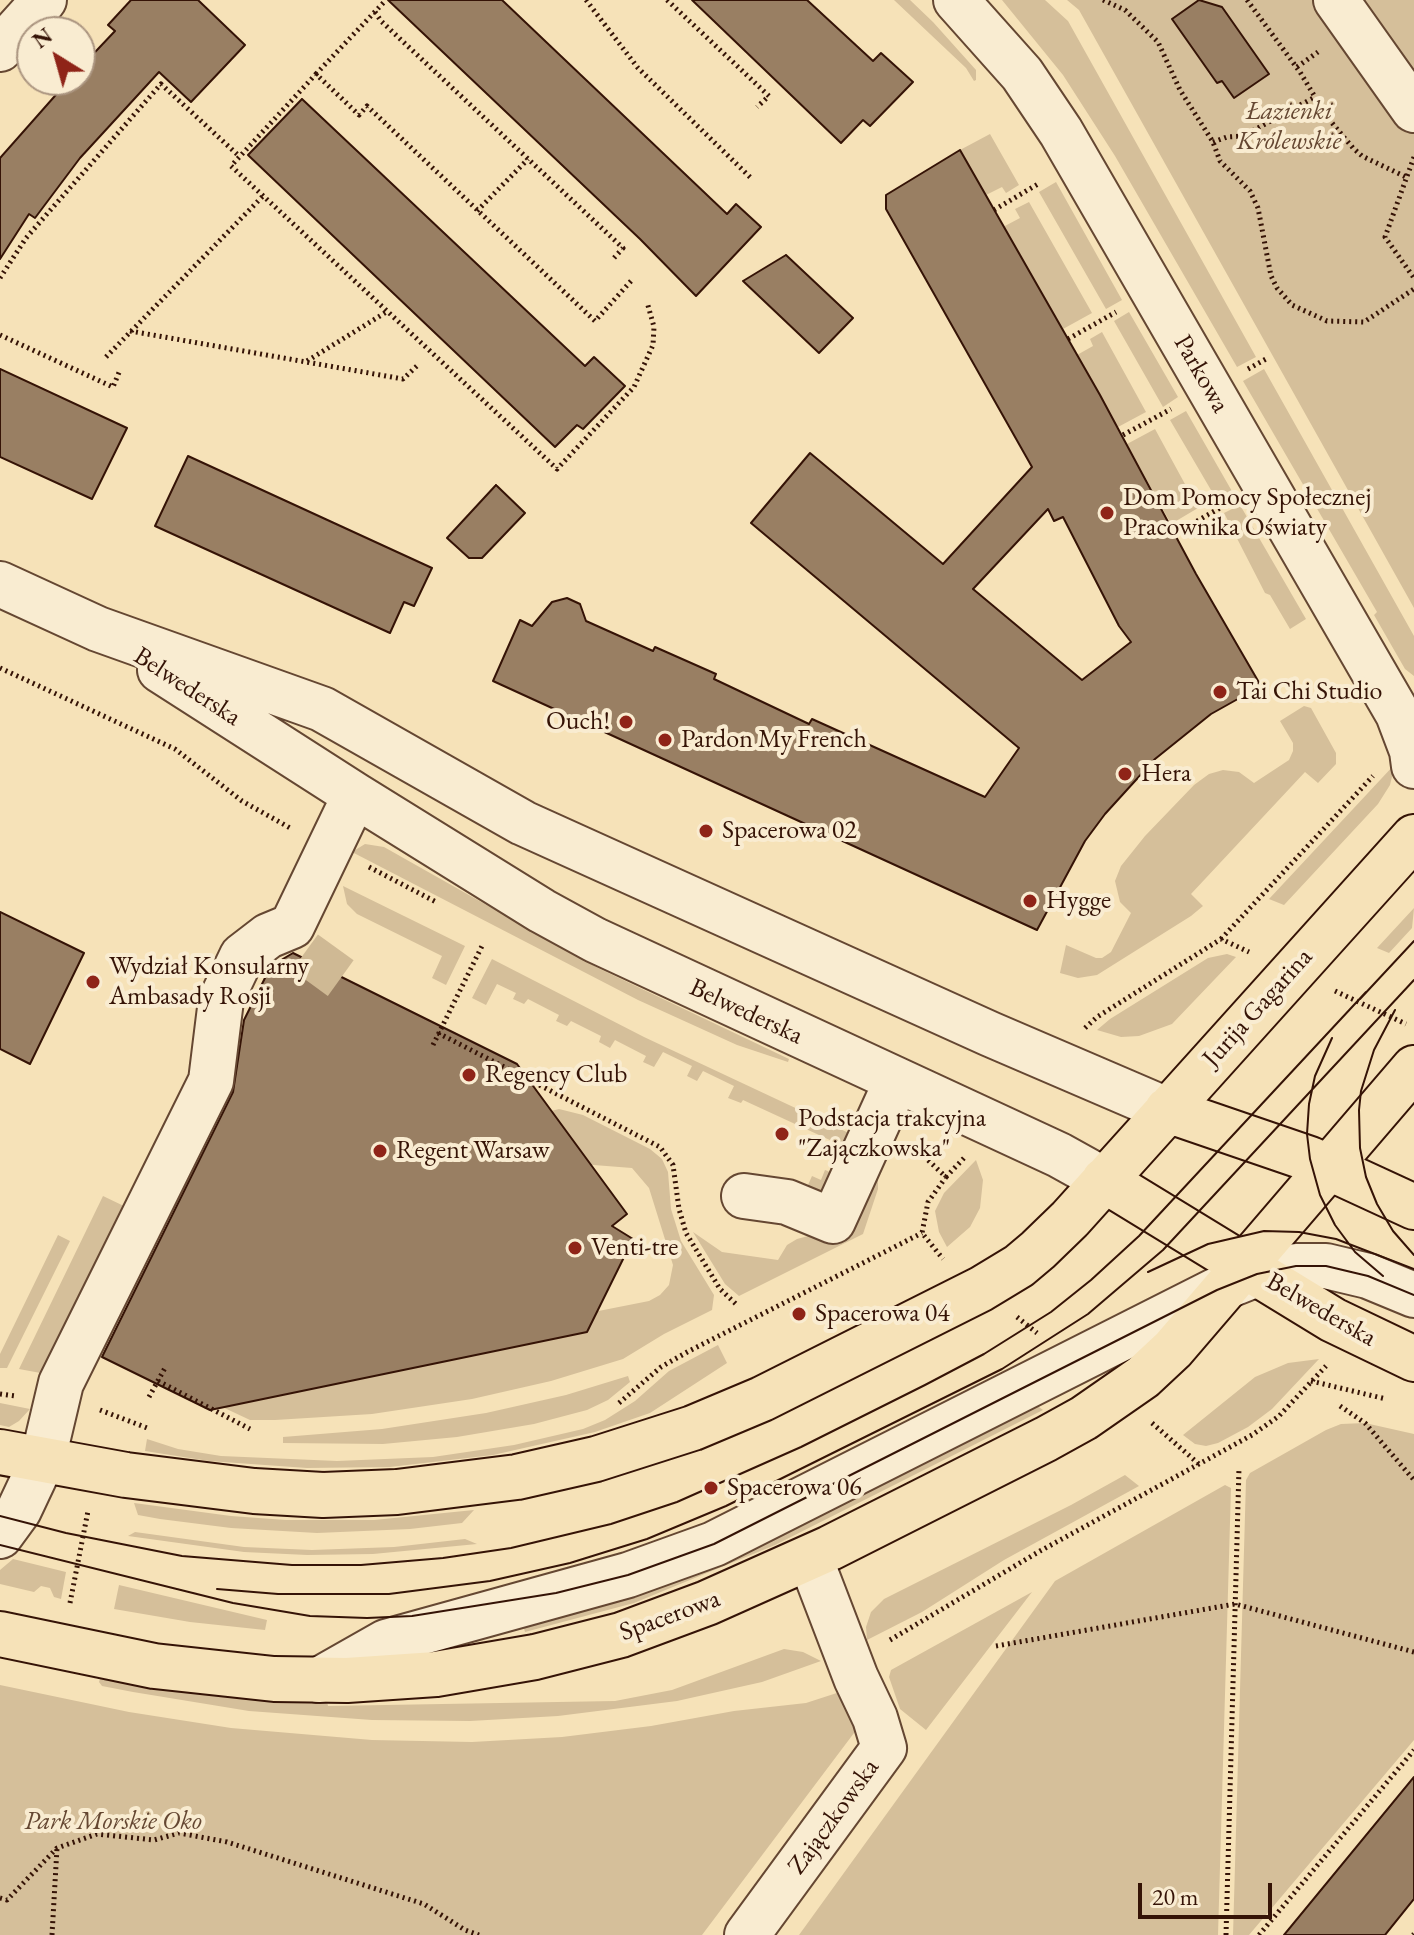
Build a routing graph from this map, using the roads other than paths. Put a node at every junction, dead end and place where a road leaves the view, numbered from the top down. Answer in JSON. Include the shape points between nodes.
{"nodes":[{"id":1,"x":44,"y":0,"type":"edge"},
{"id":2,"x":956,"y":0,"type":"edge"},
{"id":3,"x":1336,"y":0,"type":"edge"},
{"id":4,"x":0,"y":49,"type":"edge"},
{"id":5,"x":1414,"y":110,"type":"edge"},
{"id":6,"x":0,"y":584,"type":"edge"},
{"id":7,"x":98,"y":629,"type":"junction"},
{"id":8,"x":1395,"y":769,"type":"edge"},
{"id":9,"x":355,"y":795,"type":"junction"},
{"id":10,"x":1414,"y":837,"type":"edge"},
{"id":11,"x":1414,"y":1068,"type":"edge"},
{"id":12,"x":897,"y":1080,"type":"junction"},
{"id":13,"x":1167,"y":1110,"type":"junction"},
{"id":14,"x":1329,"y":1167,"type":"junction"},
{"id":15,"x":1104,"y":1180,"type":"junction"},
{"id":16,"x":744,"y":1196,"type":"dead end"},
{"id":17,"x":1414,"y":1207,"type":"edge"},
{"id":18,"x":1242,"y":1275,"type":"junction"},
{"id":19,"x":1414,"y":1295,"type":"edge"},
{"id":20,"x":1414,"y":1359,"type":"edge"},
{"id":21,"x":0,"y":1452,"type":"edge"},
{"id":22,"x":43,"y":1459,"type":"junction"},
{"id":23,"x":0,"y":1536,"type":"edge"},
{"id":24,"x":810,"y":1558,"type":"junction"},
{"id":25,"x":0,"y":1634,"type":"edge"},
{"id":26,"x":319,"y":1680,"type":"junction"},
{"id":27,"x":747,"y":1935,"type":"edge"}],
"edges":[{"from":1,"to":4,"type":"street"},
{"from":2,"to":8,"type":"street","name":"Parkowa","via":[[1022,74],[1072,150],[1398,714],[1412,751]]},
{"from":3,"to":5,"type":"street"},
{"from":6,"to":7,"type":"street","name":"Belwederska"},
{"from":7,"to":9,"type":"street","name":"Belwederska"},
{"from":7,"to":13,"type":"street","name":"Belwederska","via":[[322,709],[523,823]]},
{"from":9,"to":12,"type":"street","name":"Belwederska","via":[[595,940]]},
{"from":9,"to":22,"type":"street","via":[[292,926],[242,956],[221,1000],[211,1081],[61,1383]]},
{"from":10,"to":13,"type":"main road","name":"Jurija Gagarina"},
{"from":11,"to":14,"type":"main road"},
{"from":12,"to":15,"type":"street","name":"Belwederska"},
{"from":12,"to":16,"type":"street","via":[[833,1221],[787,1202]]},
{"from":13,"to":14,"type":"main road","name":"Belwederska"},
{"from":13,"to":15,"type":"main road","name":"Jurija Gagarina"},
{"from":14,"to":17,"type":"main road","name":"Belwederska"},
{"from":14,"to":18,"type":"main road"},
{"from":15,"to":18,"type":"main road","name":"Belwederska"},
{"from":15,"to":22,"type":"main road","via":[[1053,1236],[999,1279],[762,1399],[596,1459],[471,1484],[323,1495],[177,1483]]},
{"from":18,"to":19,"type":"street","via":[[1326,1266],[1355,1271]]},
{"from":18,"to":20,"type":"main road","name":"Belwederska"},
{"from":18,"to":24,"type":"main road","name":"Spacerowa","via":[[1158,1365],[1107,1403]]},
{"from":18,"to":26,"type":"street","via":[[714,1544],[628,1575],[386,1642]]},
{"from":21,"to":22,"type":"main road"},
{"from":22,"to":23,"type":"street"},
{"from":24,"to":26,"type":"main road","name":"Spacerowa","via":[[664,1620],[578,1647],[436,1674]]},
{"from":24,"to":27,"type":"street","name":"Zajączkowska","via":[[884,1748]]},
{"from":25,"to":26,"type":"main road","name":"Spacerowa","via":[[154,1666]]}]}
